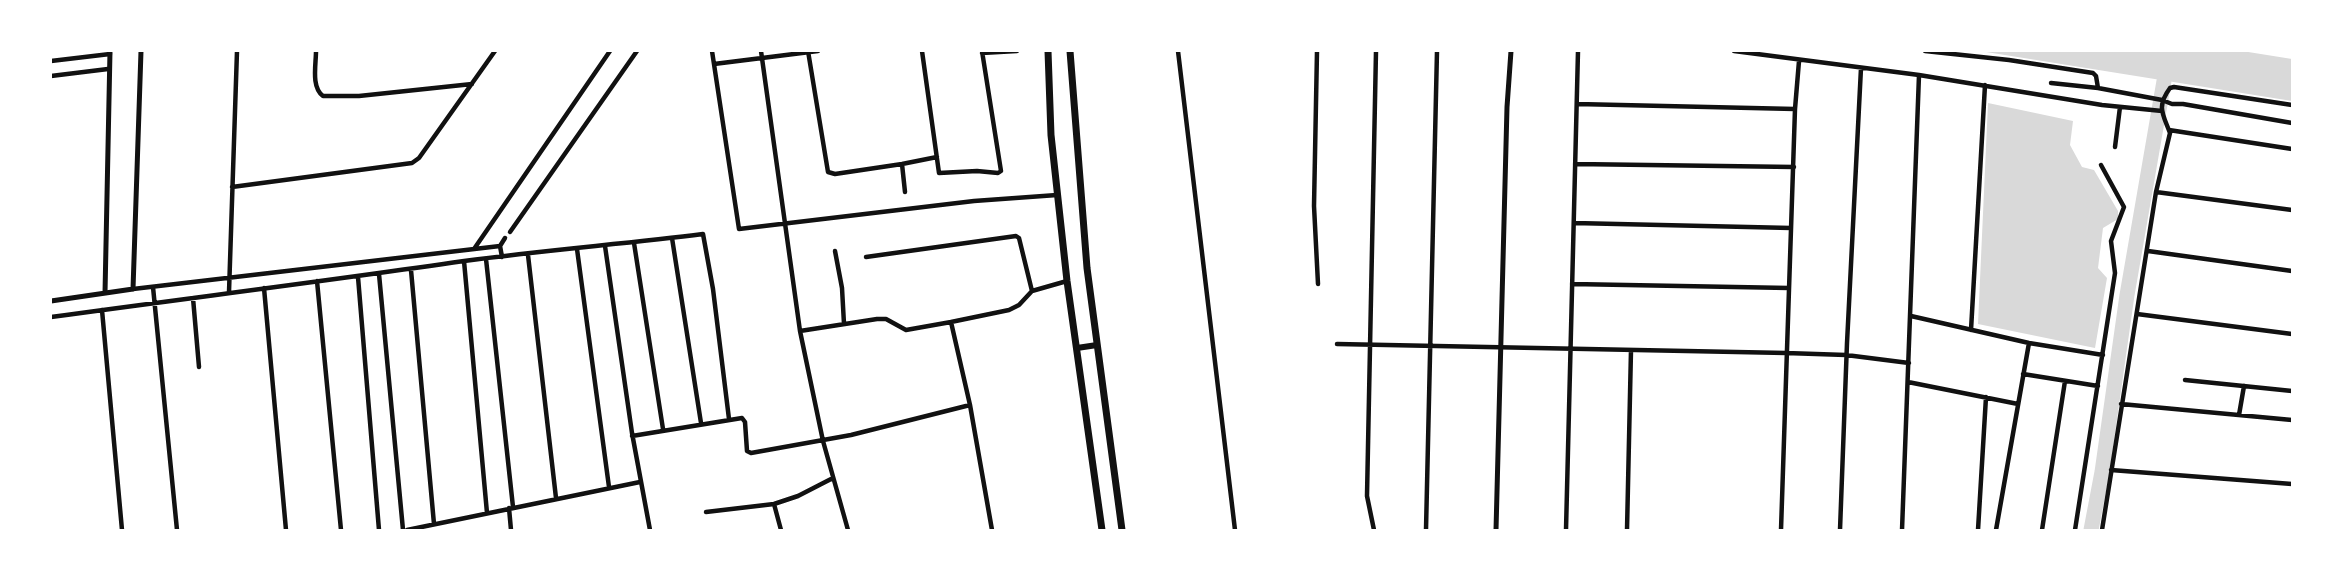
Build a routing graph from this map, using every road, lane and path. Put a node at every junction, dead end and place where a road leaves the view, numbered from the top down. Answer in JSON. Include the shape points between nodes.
{"nodes":[{"id":1,"x":141,"y":51,"type":"edge"},
{"id":2,"x":237,"y":51,"type":"edge"},
{"id":3,"x":316,"y":51,"type":"edge"},
{"id":4,"x":495,"y":51,"type":"edge"},
{"id":5,"x":610,"y":51,"type":"edge"},
{"id":6,"x":637,"y":51,"type":"edge"},
{"id":7,"x":712,"y":51,"type":"edge"},
{"id":8,"x":761,"y":51,"type":"edge"},
{"id":9,"x":818,"y":51,"type":"edge"},
{"id":10,"x":922,"y":51,"type":"edge"},
{"id":11,"x":1017,"y":51,"type":"edge"},
{"id":12,"x":1048,"y":51,"type":"edge"},
{"id":13,"x":1070,"y":51,"type":"edge"},
{"id":14,"x":1178,"y":51,"type":"edge"},
{"id":15,"x":1317,"y":51,"type":"edge"},
{"id":16,"x":1376,"y":51,"type":"edge"},
{"id":17,"x":1437,"y":51,"type":"edge"},
{"id":18,"x":1511,"y":51,"type":"edge"},
{"id":19,"x":1578,"y":51,"type":"edge"},
{"id":20,"x":1734,"y":51,"type":"edge"},
{"id":21,"x":1925,"y":51,"type":"edge"},
{"id":22,"x":110,"y":52,"type":"edge"},
{"id":23,"x":808,"y":52,"type":"edge"},
{"id":24,"x":982,"y":52,"type":"edge"},
{"id":25,"x":762,"y":59,"type":"junction"},
{"id":26,"x":51,"y":61,"type":"edge"},
{"id":27,"x":1798,"y":61,"type":"junction"},
{"id":28,"x":714,"y":64,"type":"junction"},
{"id":29,"x":1862,"y":68,"type":"junction"},
{"id":30,"x":108,"y":69,"type":"junction"},
{"id":31,"x":1919,"y":75,"type":"junction"},
{"id":32,"x":51,"y":76,"type":"edge"},
{"id":33,"x":2051,"y":83,"type":"dead end"},
{"id":34,"x":472,"y":84,"type":"junction"},
{"id":35,"x":1985,"y":85,"type":"junction"},
{"id":36,"x":2098,"y":88,"type":"junction"},
{"id":37,"x":2160,"y":99,"type":"junction"},
{"id":38,"x":1577,"y":104,"type":"junction"},
{"id":39,"x":2292,"y":105,"type":"edge"},
{"id":40,"x":2120,"y":107,"type":"junction"},
{"id":41,"x":1795,"y":109,"type":"junction"},
{"id":42,"x":2161,"y":109,"type":"junction"},
{"id":43,"x":2292,"y":123,"type":"edge"},
{"id":44,"x":2169,"y":129,"type":"junction"},
{"id":45,"x":2115,"y":147,"type":"dead end"},
{"id":46,"x":2292,"y":149,"type":"edge"},
{"id":47,"x":937,"y":157,"type":"junction"},
{"id":48,"x":902,"y":164,"type":"junction"},
{"id":49,"x":1575,"y":164,"type":"junction"},
{"id":50,"x":2102,"y":165,"type":"dead end"},
{"id":51,"x":1794,"y":167,"type":"junction"},
{"id":52,"x":232,"y":187,"type":"junction"},
{"id":53,"x":905,"y":192,"type":"dead end"},
{"id":54,"x":2157,"y":192,"type":"junction"},
{"id":55,"x":1057,"y":195,"type":"junction"},
{"id":56,"x":2292,"y":210,"type":"edge"},
{"id":57,"x":1574,"y":223,"type":"junction"},
{"id":58,"x":785,"y":225,"type":"junction"},
{"id":59,"x":1791,"y":228,"type":"junction"},
{"id":60,"x":510,"y":232,"type":"dead end"},
{"id":61,"x":505,"y":238,"type":"dead end"},
{"id":62,"x":672,"y":238,"type":"junction"},
{"id":63,"x":634,"y":243,"type":"junction"},
{"id":64,"x":500,"y":246,"type":"junction"},
{"id":65,"x":605,"y":246,"type":"junction"},
{"id":66,"x":474,"y":249,"type":"junction"},
{"id":67,"x":577,"y":249,"type":"junction"},
{"id":68,"x":835,"y":251,"type":"dead end"},
{"id":69,"x":2148,"y":251,"type":"junction"},
{"id":70,"x":528,"y":255,"type":"junction"},
{"id":71,"x":501,"y":257,"type":"junction"},
{"id":72,"x":866,"y":257,"type":"dead end"},
{"id":73,"x":486,"y":259,"type":"junction"},
{"id":74,"x":464,"y":261,"type":"junction"},
{"id":75,"x":411,"y":270,"type":"junction"},
{"id":76,"x":2292,"y":271,"type":"edge"},
{"id":77,"x":379,"y":274,"type":"junction"},
{"id":78,"x":230,"y":277,"type":"junction"},
{"id":79,"x":358,"y":277,"type":"junction"},
{"id":80,"x":317,"y":281,"type":"junction"},
{"id":81,"x":1067,"y":281,"type":"junction"},
{"id":82,"x":1318,"y":284,"type":"dead end"},
{"id":83,"x":1572,"y":284,"type":"junction"},
{"id":84,"x":153,"y":287,"type":"junction"},
{"id":85,"x":264,"y":288,"type":"junction"},
{"id":86,"x":1789,"y":288,"type":"junction"},
{"id":87,"x":133,"y":289,"type":"junction"},
{"id":88,"x":1032,"y":291,"type":"junction"},
{"id":89,"x":229,"y":292,"type":"junction"},
{"id":90,"x":105,"y":293,"type":"junction"},
{"id":91,"x":193,"y":298,"type":"junction"},
{"id":92,"x":51,"y":301,"type":"edge"},
{"id":93,"x":155,"y":301,"type":"junction"},
{"id":94,"x":102,"y":310,"type":"junction"},
{"id":95,"x":2137,"y":314,"type":"junction"},
{"id":96,"x":1911,"y":316,"type":"junction"},
{"id":97,"x":51,"y":317,"type":"edge"},
{"id":98,"x":951,"y":322,"type":"junction"},
{"id":99,"x":844,"y":324,"type":"junction"},
{"id":100,"x":1971,"y":330,"type":"junction"},
{"id":101,"x":800,"y":331,"type":"junction"},
{"id":102,"x":2292,"y":334,"type":"edge"},
{"id":103,"x":2029,"y":343,"type":"junction"},
{"id":104,"x":1337,"y":344,"type":"dead end"},
{"id":105,"x":1369,"y":344,"type":"junction"},
{"id":106,"x":1097,"y":345,"type":"junction"},
{"id":107,"x":1429,"y":345,"type":"junction"},
{"id":108,"x":1500,"y":346,"type":"junction"},
{"id":109,"x":1077,"y":348,"type":"junction"},
{"id":110,"x":1571,"y":348,"type":"junction"},
{"id":111,"x":1631,"y":350,"type":"junction"},
{"id":112,"x":1786,"y":352,"type":"junction"},
{"id":113,"x":1846,"y":355,"type":"junction"},
{"id":114,"x":2103,"y":355,"type":"junction"},
{"id":115,"x":1909,"y":363,"type":"junction"},
{"id":116,"x":199,"y":367,"type":"dead end"},
{"id":117,"x":2024,"y":375,"type":"junction"},
{"id":118,"x":2185,"y":380,"type":"dead end"},
{"id":119,"x":2065,"y":381,"type":"junction"},
{"id":120,"x":1908,"y":382,"type":"junction"},
{"id":121,"x":2098,"y":386,"type":"junction"},
{"id":122,"x":2244,"y":386,"type":"junction"},
{"id":123,"x":2292,"y":391,"type":"edge"},
{"id":124,"x":1986,"y":397,"type":"junction"},
{"id":125,"x":2018,"y":404,"type":"junction"},
{"id":126,"x":2121,"y":404,"type":"junction"},
{"id":127,"x":970,"y":405,"type":"junction"},
{"id":128,"x":2239,"y":415,"type":"junction"},
{"id":129,"x":729,"y":419,"type":"junction"},
{"id":130,"x":2292,"y":420,"type":"edge"},
{"id":131,"x":701,"y":423,"type":"junction"},
{"id":132,"x":663,"y":429,"type":"junction"},
{"id":133,"x":632,"y":436,"type":"junction"},
{"id":134,"x":823,"y":441,"type":"junction"},
{"id":135,"x":2111,"y":470,"type":"junction"},
{"id":136,"x":833,"y":478,"type":"junction"},
{"id":137,"x":640,"y":482,"type":"junction"},
{"id":138,"x":2292,"y":484,"type":"edge"},
{"id":139,"x":609,"y":487,"type":"junction"},
{"id":140,"x":556,"y":498,"type":"junction"},
{"id":141,"x":774,"y":504,"type":"junction"},
{"id":142,"x":511,"y":507,"type":"junction"},
{"id":143,"x":706,"y":512,"type":"dead end"},
{"id":144,"x":488,"y":513,"type":"junction"},
{"id":145,"x":434,"y":524,"type":"junction"},
{"id":146,"x":123,"y":530,"type":"edge"},
{"id":147,"x":177,"y":530,"type":"edge"},
{"id":148,"x":286,"y":530,"type":"edge"},
{"id":149,"x":341,"y":530,"type":"edge"},
{"id":150,"x":379,"y":530,"type":"edge"},
{"id":151,"x":405,"y":530,"type":"edge"},
{"id":152,"x":511,"y":530,"type":"edge"},
{"id":153,"x":650,"y":530,"type":"edge"},
{"id":154,"x":781,"y":530,"type":"edge"},
{"id":155,"x":848,"y":530,"type":"edge"},
{"id":156,"x":992,"y":530,"type":"edge"},
{"id":157,"x":1102,"y":530,"type":"edge"},
{"id":158,"x":1122,"y":530,"type":"edge"},
{"id":159,"x":1235,"y":530,"type":"edge"},
{"id":160,"x":1374,"y":530,"type":"edge"},
{"id":161,"x":1426,"y":530,"type":"edge"},
{"id":162,"x":1496,"y":530,"type":"edge"},
{"id":163,"x":1566,"y":530,"type":"edge"},
{"id":164,"x":1627,"y":530,"type":"edge"},
{"id":165,"x":1781,"y":530,"type":"edge"},
{"id":166,"x":1840,"y":530,"type":"edge"},
{"id":167,"x":1902,"y":530,"type":"edge"},
{"id":168,"x":1978,"y":530,"type":"edge"},
{"id":169,"x":1996,"y":530,"type":"edge"},
{"id":170,"x":2042,"y":530,"type":"edge"},
{"id":171,"x":2075,"y":530,"type":"edge"},
{"id":172,"x":2102,"y":530,"type":"edge"}],
"edges":[{"from":1,"to":87,"type":"street"},
{"from":2,"to":52,"type":"street"},
{"from":3,"to":34,"type":"street","via":[[315,85],[323,96]]},
{"from":4,"to":34,"type":"street"},
{"from":5,"to":66,"type":"street"},
{"from":6,"to":60,"type":"street"},
{"from":7,"to":28,"type":"street"},
{"from":8,"to":25,"type":"street"},
{"from":9,"to":23,"type":"street"},
{"from":10,"to":47,"type":"street"},
{"from":11,"to":24,"type":"street"},
{"from":12,"to":55,"type":"main road"},
{"from":13,"to":106,"type":"main road","via":[[1079,190]]},
{"from":14,"to":159,"type":"street"},
{"from":15,"to":82,"type":"street","via":[[1314,206]]},
{"from":16,"to":105,"type":"street"},
{"from":17,"to":107,"type":"street"},
{"from":18,"to":108,"type":"street"},
{"from":19,"to":38,"type":"street"},
{"from":20,"to":27,"type":"street"},
{"from":21,"to":36,"type":"street","via":[[2093,73]]},
{"from":22,"to":26,"type":"street"},
{"from":22,"to":30,"type":"street"},
{"from":23,"to":25,"type":"street"},
{"from":23,"to":48,"type":"street","via":[[828,172]]},
{"from":24,"to":47,"type":"street","via":[[1000,172],[942,174]]},
{"from":25,"to":28,"type":"street"},
{"from":25,"to":58,"type":"street"},
{"from":27,"to":29,"type":"street"},
{"from":27,"to":41,"type":"street"},
{"from":28,"to":58,"type":"street","via":[[739,230]]},
{"from":29,"to":31,"type":"street"},
{"from":29,"to":113,"type":"street"},
{"from":30,"to":32,"type":"street"},
{"from":30,"to":90,"type":"street"},
{"from":31,"to":35,"type":"street"},
{"from":31,"to":96,"type":"street"},
{"from":33,"to":36,"type":"street"},
{"from":34,"to":52,"type":"street","via":[[412,164]]},
{"from":35,"to":40,"type":"street"},
{"from":35,"to":100,"type":"street"},
{"from":36,"to":37,"type":"street"},
{"from":37,"to":39,"type":"street","via":[[2174,87]]},
{"from":37,"to":42,"type":"street"},
{"from":37,"to":43,"type":"street"},
{"from":38,"to":41,"type":"street"},
{"from":38,"to":49,"type":"street"},
{"from":40,"to":42,"type":"street"},
{"from":40,"to":45,"type":"street"},
{"from":41,"to":51,"type":"street"},
{"from":42,"to":44,"type":"street"},
{"from":44,"to":46,"type":"street"},
{"from":44,"to":54,"type":"street"},
{"from":47,"to":48,"type":"street"},
{"from":48,"to":53,"type":"street"},
{"from":49,"to":51,"type":"street"},
{"from":49,"to":57,"type":"street"},
{"from":50,"to":114,"type":"street","via":[[2124,207],[2111,241],[2115,273]]},
{"from":51,"to":59,"type":"street"},
{"from":52,"to":78,"type":"street"},
{"from":54,"to":56,"type":"street"},
{"from":54,"to":69,"type":"street"},
{"from":55,"to":58,"type":"street","via":[[974,201]]},
{"from":55,"to":81,"type":"main road"},
{"from":57,"to":59,"type":"street"},
{"from":57,"to":83,"type":"street"},
{"from":58,"to":101,"type":"street"},
{"from":59,"to":86,"type":"street"},
{"from":61,"to":64,"type":"street"},
{"from":62,"to":63,"type":"street"},
{"from":62,"to":129,"type":"street","via":[[703,234]]},
{"from":62,"to":131,"type":"street"},
{"from":63,"to":65,"type":"street"},
{"from":63,"to":132,"type":"street"},
{"from":64,"to":66,"type":"street"},
{"from":64,"to":71,"type":"street"},
{"from":65,"to":67,"type":"street"},
{"from":65,"to":133,"type":"street"},
{"from":66,"to":78,"type":"street"},
{"from":67,"to":70,"type":"street"},
{"from":67,"to":139,"type":"street"},
{"from":68,"to":99,"type":"street"},
{"from":69,"to":76,"type":"street"},
{"from":69,"to":95,"type":"street"},
{"from":70,"to":71,"type":"street"},
{"from":70,"to":140,"type":"street"},
{"from":71,"to":73,"type":"street"},
{"from":72,"to":88,"type":"street","via":[[1016,236]]},
{"from":73,"to":74,"type":"street"},
{"from":73,"to":142,"type":"street"},
{"from":74,"to":75,"type":"street"},
{"from":74,"to":144,"type":"street"},
{"from":75,"to":77,"type":"street"},
{"from":75,"to":145,"type":"street"},
{"from":77,"to":79,"type":"street"},
{"from":77,"to":151,"type":"street"},
{"from":78,"to":84,"type":"street"},
{"from":78,"to":89,"type":"street"},
{"from":79,"to":80,"type":"street"},
{"from":79,"to":150,"type":"street"},
{"from":80,"to":85,"type":"street"},
{"from":80,"to":149,"type":"street"},
{"from":81,"to":88,"type":"street"},
{"from":81,"to":109,"type":"main road"},
{"from":83,"to":86,"type":"street"},
{"from":83,"to":110,"type":"street"},
{"from":84,"to":87,"type":"street"},
{"from":84,"to":93,"type":"street"},
{"from":85,"to":89,"type":"street"},
{"from":85,"to":148,"type":"street"},
{"from":86,"to":112,"type":"street"},
{"from":87,"to":90,"type":"street"},
{"from":88,"to":98,"type":"street","via":[[1009,310]]},
{"from":89,"to":91,"type":"street"},
{"from":90,"to":92,"type":"street"},
{"from":91,"to":93,"type":"street"},
{"from":91,"to":116,"type":"street"},
{"from":93,"to":94,"type":"street"},
{"from":93,"to":147,"type":"street"},
{"from":94,"to":97,"type":"street"},
{"from":94,"to":146,"type":"street"},
{"from":95,"to":102,"type":"street"},
{"from":95,"to":126,"type":"street"},
{"from":96,"to":100,"type":"street"},
{"from":96,"to":115,"type":"street"},
{"from":98,"to":99,"type":"street","via":[[911,330],[882,319]]},
{"from":98,"to":127,"type":"street"},
{"from":99,"to":101,"type":"street"},
{"from":100,"to":103,"type":"street"},
{"from":101,"to":134,"type":"street"},
{"from":103,"to":114,"type":"street"},
{"from":103,"to":117,"type":"street"},
{"from":104,"to":105,"type":"street"},
{"from":105,"to":107,"type":"street"},
{"from":105,"to":160,"type":"street","via":[[1367,496]]},
{"from":106,"to":109,"type":"main road"},
{"from":106,"to":158,"type":"main road"},
{"from":107,"to":108,"type":"street"},
{"from":107,"to":161,"type":"street"},
{"from":108,"to":110,"type":"street"},
{"from":108,"to":162,"type":"street"},
{"from":109,"to":157,"type":"main road"},
{"from":110,"to":111,"type":"street"},
{"from":110,"to":163,"type":"street"},
{"from":111,"to":112,"type":"street"},
{"from":111,"to":164,"type":"street"},
{"from":112,"to":113,"type":"street"},
{"from":112,"to":165,"type":"street"},
{"from":113,"to":115,"type":"street"},
{"from":113,"to":166,"type":"street"},
{"from":114,"to":121,"type":"street"},
{"from":115,"to":120,"type":"street"},
{"from":117,"to":119,"type":"street"},
{"from":117,"to":125,"type":"street"},
{"from":118,"to":122,"type":"street"},
{"from":119,"to":121,"type":"street"},
{"from":119,"to":170,"type":"street"},
{"from":120,"to":124,"type":"street"},
{"from":120,"to":167,"type":"street"},
{"from":121,"to":171,"type":"street"},
{"from":122,"to":123,"type":"street"},
{"from":122,"to":128,"type":"street"},
{"from":124,"to":125,"type":"street"},
{"from":124,"to":168,"type":"street"},
{"from":125,"to":169,"type":"street"},
{"from":126,"to":128,"type":"street"},
{"from":126,"to":135,"type":"street"},
{"from":127,"to":134,"type":"street"},
{"from":127,"to":156,"type":"street"},
{"from":128,"to":130,"type":"street"},
{"from":129,"to":131,"type":"street"},
{"from":129,"to":134,"type":"street","via":[[742,418],[745,422],[749,452]]},
{"from":131,"to":132,"type":"street"},
{"from":132,"to":133,"type":"street"},
{"from":133,"to":137,"type":"street"},
{"from":134,"to":136,"type":"street"},
{"from":135,"to":138,"type":"street"},
{"from":135,"to":172,"type":"street"},
{"from":136,"to":141,"type":"street"},
{"from":136,"to":155,"type":"street"},
{"from":137,"to":139,"type":"street"},
{"from":137,"to":153,"type":"street"},
{"from":139,"to":140,"type":"street"},
{"from":140,"to":142,"type":"street"},
{"from":141,"to":143,"type":"street"},
{"from":141,"to":154,"type":"street"},
{"from":142,"to":144,"type":"street"},
{"from":142,"to":152,"type":"street"},
{"from":144,"to":145,"type":"street"},
{"from":145,"to":151,"type":"street"}]}
